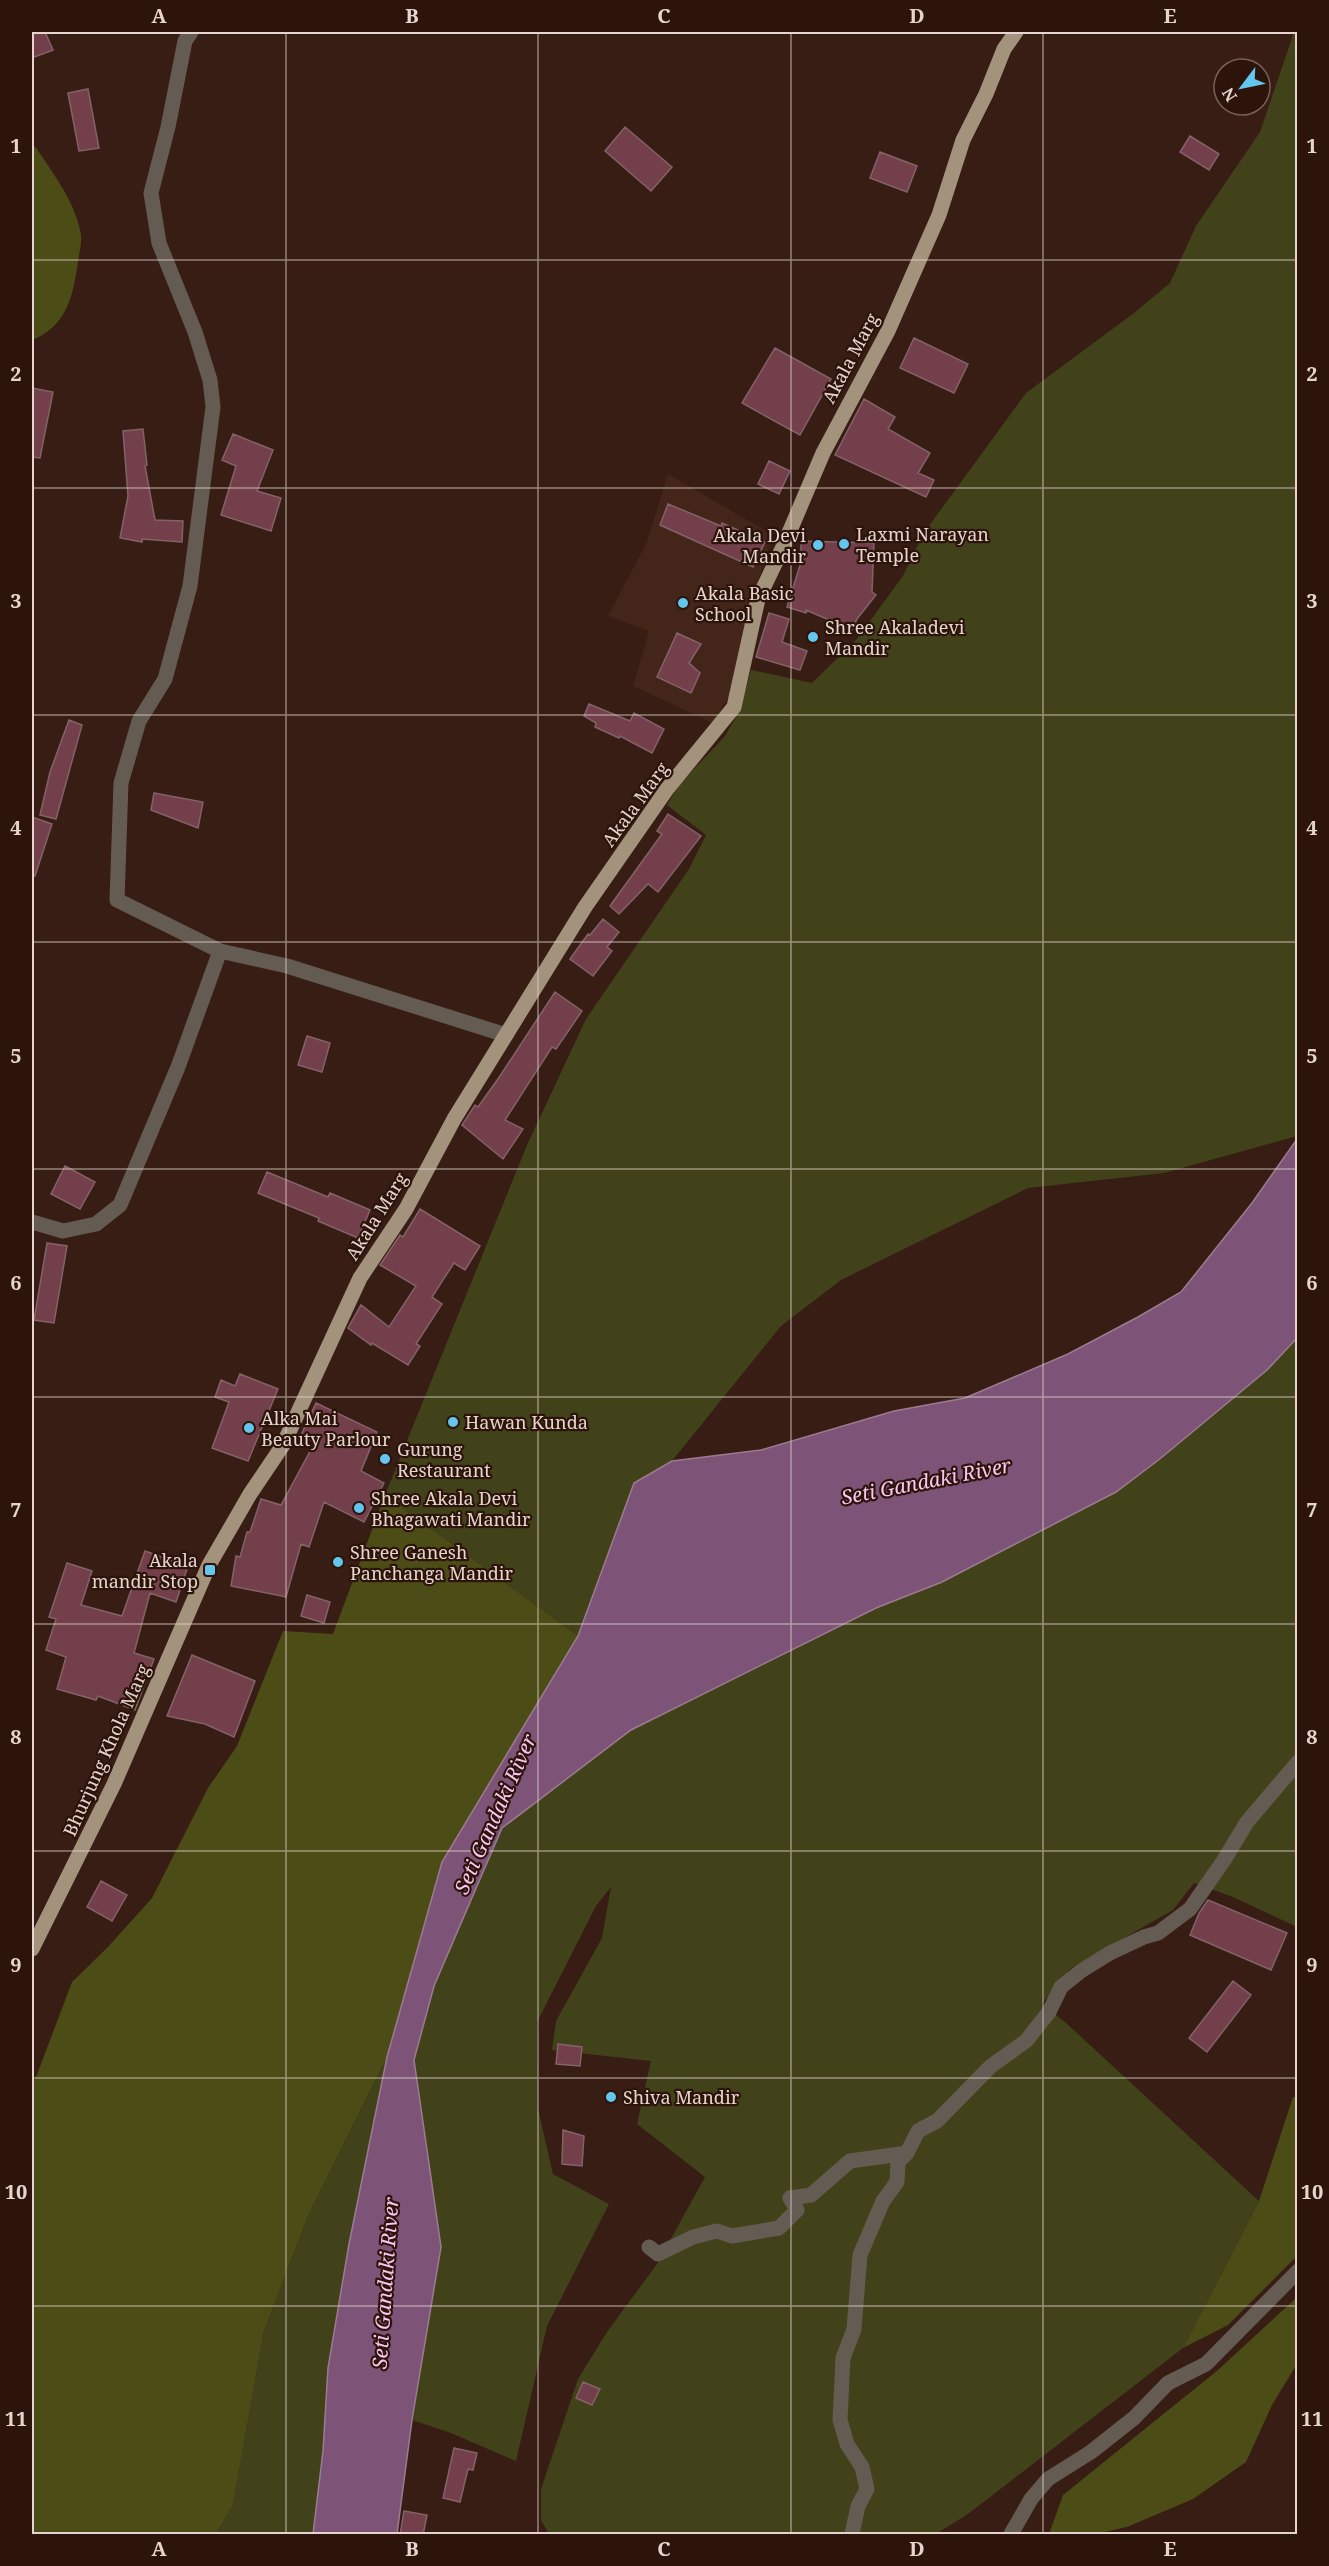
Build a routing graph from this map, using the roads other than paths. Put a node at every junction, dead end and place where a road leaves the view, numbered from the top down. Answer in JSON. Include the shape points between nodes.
{"nodes":[{"id":1,"x":191,"y":32,"type":"edge"},
{"id":2,"x":1016,"y":32,"type":"edge"},
{"id":3,"x":220,"y":951,"type":"junction"},
{"id":4,"x":506,"y":1035,"type":"junction"},
{"id":5,"x":32,"y":1222,"type":"edge"},
{"id":6,"x":209,"y":1565,"type":"joint"},
{"id":7,"x":1298,"y":1762,"type":"edge"},
{"id":8,"x":32,"y":1948,"type":"edge"},
{"id":9,"x":907,"y":2153,"type":"junction"},
{"id":10,"x":649,"y":2247,"type":"dead end"},
{"id":11,"x":1298,"y":2271,"type":"edge"},
{"id":12,"x":852,"y":2535,"type":"edge"},
{"id":13,"x":1011,"y":2535,"type":"edge"}],
"edges":[{"from":1,"to":3,"type":"street","via":[[185,41],[151,193],[159,243],[195,332],[210,380],[213,407],[189,586],[165,679],[139,721],[121,783],[117,900]]},
{"from":2,"to":4,"type":"main road","name":"Akala Marg","via":[[1004,49],[963,140],[939,215],[888,331],[823,453],[758,599],[734,707],[661,798],[585,908]]},
{"from":3,"to":4,"type":"street","via":[[287,966]]},
{"from":3,"to":5,"type":"street","via":[[178,1067],[120,1205],[96,1224],[63,1231]]},
{"from":4,"to":6,"type":"main road","name":"Akala Marg","via":[[453,1119],[406,1209],[360,1278],[283,1445]]},
{"from":6,"to":8,"type":"main road","name":"Bhurjung Khola Marg","via":[[114,1784]]},
{"from":7,"to":9,"type":"street","via":[[1247,1821],[1190,1909],[1158,1933],[1110,1953],[1061,1988],[1049,2013],[1026,2041],[991,2066],[937,2121],[918,2132]]},
{"from":9,"to":10,"type":"street","via":[[850,2161],[811,2195],[790,2198],[797,2210],[779,2228],[732,2236],[717,2231],[693,2237],[658,2254]]},
{"from":9,"to":12,"type":"street","via":[[898,2162],[897,2182],[883,2201],[860,2255],[854,2329],[843,2358],[840,2420],[847,2444],[862,2467],[867,2489],[858,2506]]},
{"from":11,"to":13,"type":"street","via":[[1206,2364],[1168,2383],[1134,2418],[1048,2479],[1031,2499]]}]}
